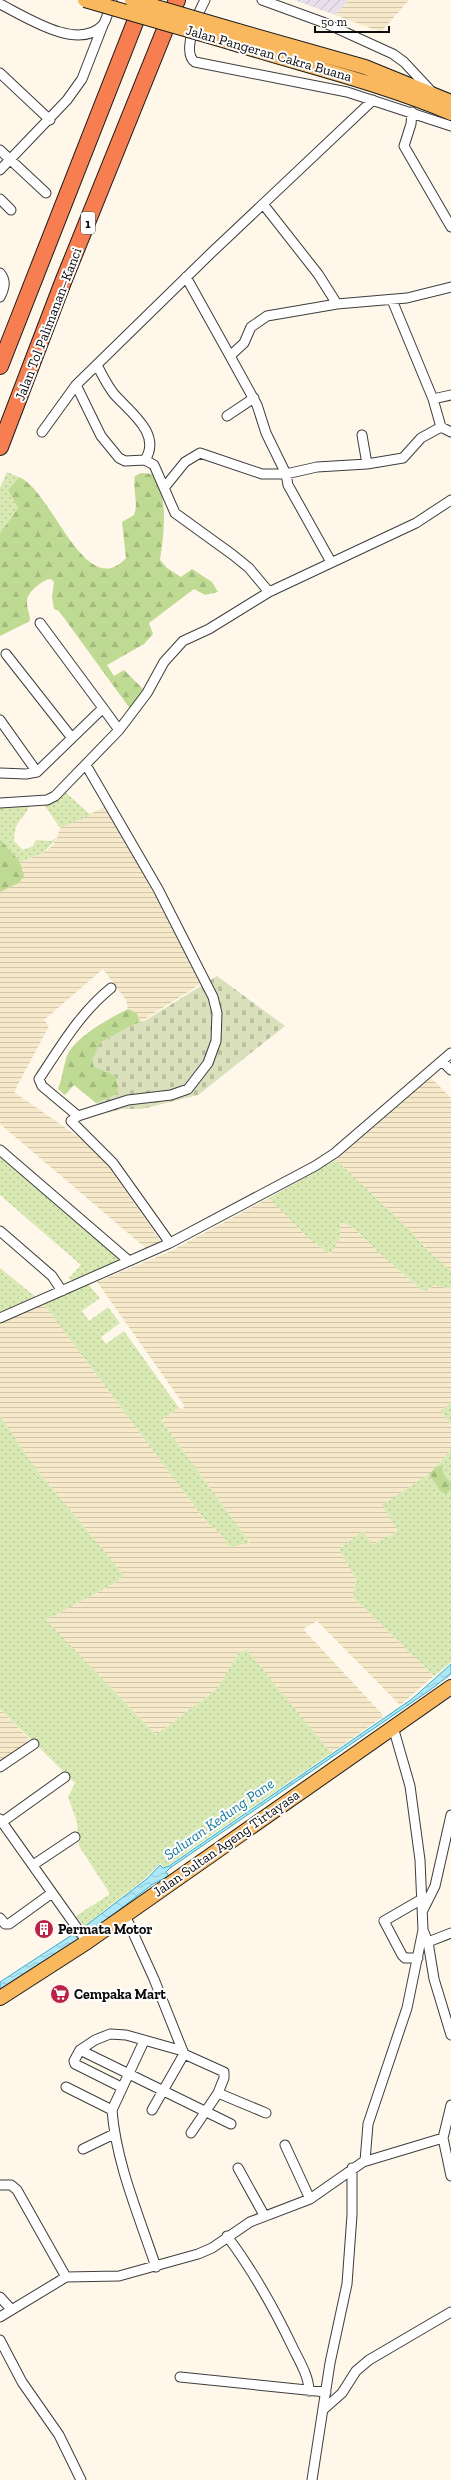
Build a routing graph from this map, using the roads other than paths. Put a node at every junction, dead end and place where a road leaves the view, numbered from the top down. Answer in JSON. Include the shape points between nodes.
{"nodes":[{"id":1,"x":85,"y":0,"type":"edge"},
{"id":2,"x":112,"y":0,"type":"edge"},
{"id":3,"x":132,"y":0,"type":"edge"},
{"id":4,"x":144,"y":0,"type":"edge"},
{"id":5,"x":177,"y":0,"type":"edge"},
{"id":6,"x":205,"y":0,"type":"edge"},
{"id":7,"x":262,"y":0,"type":"edge"},
{"id":8,"x":0,"y":4,"type":"edge"},
{"id":9,"x":103,"y":25,"type":"junction"},
{"id":10,"x":235,"y":37,"type":"junction"},
{"id":11,"x":0,"y":73,"type":"edge"},
{"id":12,"x":434,"y":94,"type":"junction"},
{"id":13,"x":373,"y":100,"type":"junction"},
{"id":14,"x":451,"y":102,"type":"edge"},
{"id":15,"x":412,"y":112,"type":"junction"},
{"id":16,"x":451,"y":113,"type":"edge"},
{"id":17,"x":50,"y":120,"type":"junction"},
{"id":18,"x":451,"y":126,"type":"edge"},
{"id":19,"x":0,"y":150,"type":"edge"},
{"id":20,"x":11,"y":160,"type":"junction"},
{"id":21,"x":0,"y":170,"type":"edge"},
{"id":22,"x":46,"y":193,"type":"dead end"},
{"id":23,"x":0,"y":199,"type":"edge"},
{"id":24,"x":263,"y":204,"type":"junction"},
{"id":25,"x":11,"y":210,"type":"dead end"},
{"id":26,"x":451,"y":227,"type":"edge"},
{"id":27,"x":1,"y":274,"type":"edge"},
{"id":28,"x":186,"y":277,"type":"junction"},
{"id":29,"x":451,"y":286,"type":"edge"},
{"id":30,"x":0,"y":297,"type":"edge"},
{"id":31,"x":392,"y":300,"type":"junction"},
{"id":32,"x":337,"y":304,"type":"junction"},
{"id":33,"x":230,"y":356,"type":"junction"},
{"id":34,"x":96,"y":365,"type":"junction"},
{"id":35,"x":0,"y":366,"type":"edge"},
{"id":36,"x":76,"y":385,"type":"junction"},
{"id":37,"x":451,"y":395,"type":"edge"},
{"id":38,"x":254,"y":398,"type":"junction"},
{"id":39,"x":434,"y":399,"type":"junction"},
{"id":40,"x":227,"y":416,"type":"dead end"},
{"id":41,"x":441,"y":428,"type":"junction"},
{"id":42,"x":42,"y":432,"type":"dead end"},
{"id":43,"x":451,"y":432,"type":"edge"},
{"id":44,"x":362,"y":435,"type":"dead end"},
{"id":45,"x":0,"y":447,"type":"edge"},
{"id":46,"x":145,"y":460,"type":"junction"},
{"id":47,"x":366,"y":464,"type":"junction"},
{"id":48,"x":286,"y":474,"type":"junction"},
{"id":49,"x":164,"y":488,"type":"junction"},
{"id":50,"x":451,"y":500,"type":"edge"},
{"id":51,"x":331,"y":562,"type":"junction"},
{"id":52,"x":269,"y":592,"type":"junction"},
{"id":53,"x":40,"y":623,"type":"dead end"},
{"id":54,"x":6,"y":654,"type":"dead end"},
{"id":55,"x":103,"y":708,"type":"junction"},
{"id":56,"x":0,"y":720,"type":"edge"},
{"id":57,"x":119,"y":730,"type":"junction"},
{"id":58,"x":72,"y":738,"type":"junction"},
{"id":59,"x":86,"y":765,"type":"junction"},
{"id":60,"x":36,"y":772,"type":"junction"},
{"id":61,"x":0,"y":773,"type":"edge"},
{"id":62,"x":0,"y":803,"type":"edge"},
{"id":63,"x":111,"y":988,"type":"dead end"},
{"id":64,"x":451,"y":1053,"type":"edge"},
{"id":65,"x":442,"y":1061,"type":"junction"},
{"id":66,"x":451,"y":1070,"type":"edge"},
{"id":67,"x":78,"y":1116,"type":"junction"},
{"id":68,"x":0,"y":1150,"type":"edge"},
{"id":69,"x":0,"y":1231,"type":"edge"},
{"id":70,"x":170,"y":1243,"type":"junction"},
{"id":71,"x":129,"y":1261,"type":"junction"},
{"id":72,"x":62,"y":1291,"type":"junction"},
{"id":73,"x":0,"y":1318,"type":"edge"},
{"id":74,"x":450,"y":1692,"type":"edge"},
{"id":75,"x":393,"y":1727,"type":"junction"},
{"id":76,"x":34,"y":1744,"type":"dead end"},
{"id":77,"x":0,"y":1767,"type":"edge"},
{"id":78,"x":65,"y":1777,"type":"dead end"},
{"id":79,"x":451,"y":1815,"type":"edge"},
{"id":80,"x":1,"y":1822,"type":"edge"},
{"id":81,"x":75,"y":1837,"type":"dead end"},
{"id":82,"x":33,"y":1865,"type":"junction"},
{"id":83,"x":52,"y":1893,"type":"junction"},
{"id":84,"x":422,"y":1899,"type":"junction"},
{"id":85,"x":422,"y":1911,"type":"junction"},
{"id":86,"x":125,"y":1915,"type":"junction"},
{"id":87,"x":0,"y":1918,"type":"edge"},
{"id":88,"x":423,"y":1930,"type":"junction"},
{"id":89,"x":451,"y":1932,"type":"edge"},
{"id":90,"x":85,"y":1940,"type":"junction"},
{"id":91,"x":428,"y":1942,"type":"junction"},
{"id":92,"x":418,"y":1958,"type":"junction"},
{"id":93,"x":0,"y":1998,"type":"edge"},
{"id":94,"x":448,"y":2019,"type":"edge"},
{"id":95,"x":451,"y":2035,"type":"edge"},
{"id":96,"x":144,"y":2041,"type":"junction"},
{"id":97,"x":80,"y":2050,"type":"junction"},
{"id":98,"x":184,"y":2052,"type":"junction"},
{"id":99,"x":130,"y":2072,"type":"junction"},
{"id":100,"x":66,"y":2087,"type":"dead end"},
{"id":101,"x":121,"y":2087,"type":"junction"},
{"id":102,"x":163,"y":2090,"type":"junction"},
{"id":103,"x":218,"y":2093,"type":"junction"},
{"id":104,"x":451,"y":2105,"type":"edge"},
{"id":105,"x":112,"y":2110,"type":"junction"},
{"id":106,"x":152,"y":2110,"type":"dead end"},
{"id":107,"x":205,"y":2111,"type":"junction"},
{"id":108,"x":266,"y":2114,"type":"dead end"},
{"id":109,"x":231,"y":2124,"type":"dead end"},
{"id":110,"x":191,"y":2133,"type":"dead end"},
{"id":111,"x":114,"y":2134,"type":"junction"},
{"id":112,"x":442,"y":2138,"type":"junction"},
{"id":113,"x":286,"y":2145,"type":"dead end"},
{"id":114,"x":84,"y":2149,"type":"dead end"},
{"id":115,"x":359,"y":2164,"type":"junction"},
{"id":116,"x":238,"y":2168,"type":"dead end"},
{"id":117,"x":451,"y":2176,"type":"edge"},
{"id":118,"x":0,"y":2185,"type":"edge"},
{"id":119,"x":310,"y":2199,"type":"junction"},
{"id":120,"x":264,"y":2215,"type":"junction"},
{"id":121,"x":227,"y":2236,"type":"junction"},
{"id":122,"x":156,"y":2267,"type":"junction"},
{"id":123,"x":66,"y":2277,"type":"junction"},
{"id":124,"x":0,"y":2297,"type":"edge"},
{"id":125,"x":11,"y":2309,"type":"junction"},
{"id":126,"x":451,"y":2312,"type":"edge"},
{"id":127,"x":0,"y":2317,"type":"edge"},
{"id":128,"x":0,"y":2340,"type":"edge"},
{"id":129,"x":180,"y":2377,"type":"dead end"},
{"id":130,"x":309,"y":2391,"type":"junction"},
{"id":131,"x":326,"y":2393,"type":"junction"},
{"id":132,"x":324,"y":2407,"type":"junction"},
{"id":133,"x":81,"y":2480,"type":"edge"},
{"id":134,"x":312,"y":2480,"type":"edge"}],
"edges":[{"from":1,"to":10,"type":"main road","name":"Jalan Pangeran Cakra Buana","bridge":true},
{"from":2,"to":9,"type":"street"},
{"from":3,"to":10,"type":"main road","name":"Jalan Pangeran Cakra Buana","bridge":true},
{"from":4,"to":35,"type":"highway","name":"Jalan Tol Palimanan–Kanci","number":"1"},
{"from":5,"to":45,"type":"highway","name":"Jalan Tol Palimanan–Kanci","number":"1"},
{"from":6,"to":13,"type":"street","via":[[189,45],[189,54],[196,62],[347,92]]},
{"from":7,"to":12,"type":"street","via":[[325,23],[393,54]]},
{"from":8,"to":9,"type":"street","via":[[66,35],[89,34]]},
{"from":9,"to":17,"type":"street","via":[[82,79]]},
{"from":10,"to":12,"type":"main road","name":"Jalan Pangeran Cakra Buana","via":[[365,68]]},
{"from":10,"to":16,"type":"main road","name":"Jalan Pangeran Cakra Buana","via":[[302,65],[357,78]]},
{"from":11,"to":17,"type":"street"},
{"from":12,"to":14,"type":"main road","name":"Jalan Pangeran Cakra Buana"},
{"from":13,"to":15,"type":"street"},
{"from":13,"to":24,"type":"street"},
{"from":15,"to":18,"type":"street"},
{"from":15,"to":26,"type":"street","via":[[404,146]]},
{"from":17,"to":20,"type":"street"},
{"from":19,"to":20,"type":"street"},
{"from":20,"to":21,"type":"street"},
{"from":20,"to":22,"type":"street"},
{"from":23,"to":25,"type":"street"},
{"from":24,"to":28,"type":"street"},
{"from":24,"to":32,"type":"street","via":[[318,274]]},
{"from":27,"to":30,"type":"street","via":[[4,288]]},
{"from":28,"to":33,"type":"street"},
{"from":28,"to":34,"type":"street"},
{"from":29,"to":31,"type":"street"},
{"from":31,"to":32,"type":"street"},
{"from":31,"to":39,"type":"street"},
{"from":32,"to":33,"type":"street","via":[[267,316],[258,320],[251,327],[244,343]]},
{"from":33,"to":38,"type":"street"},
{"from":34,"to":36,"type":"street"},
{"from":34,"to":46,"type":"street","via":[[108,386],[147,432],[151,442],[150,452]]},
{"from":36,"to":42,"type":"street"},
{"from":36,"to":46,"type":"street","via":[[85,398],[101,436],[119,458],[125,461]]},
{"from":37,"to":39,"type":"street"},
{"from":38,"to":40,"type":"street"},
{"from":38,"to":48,"type":"street","via":[[266,433]]},
{"from":39,"to":41,"type":"street"},
{"from":41,"to":43,"type":"street"},
{"from":41,"to":47,"type":"street","via":[[421,438],[403,458]]},
{"from":44,"to":47,"type":"street"},
{"from":46,"to":49,"type":"street","via":[[156,468]]},
{"from":47,"to":48,"type":"street","via":[[317,467]]},
{"from":48,"to":49,"type":"street","via":[[252,472],[200,453],[185,462]]},
{"from":48,"to":51,"type":"street","via":[[288,485]]},
{"from":49,"to":52,"type":"street","via":[[175,513],[249,568]]},
{"from":50,"to":51,"type":"street","via":[[416,523]]},
{"from":51,"to":52,"type":"street"},
{"from":52,"to":57,"type":"street","via":[[210,629],[183,641],[164,662],[147,693]]},
{"from":53,"to":55,"type":"street"},
{"from":54,"to":58,"type":"street"},
{"from":55,"to":57,"type":"street"},
{"from":55,"to":58,"type":"street"},
{"from":56,"to":60,"type":"street"},
{"from":57,"to":59,"type":"street"},
{"from":58,"to":60,"type":"street"},
{"from":59,"to":62,"type":"street","via":[[50,799]]},
{"from":59,"to":67,"type":"street","via":[[158,889],[213,997],[217,1029],[212,1055],[188,1089],[181,1093],[128,1100]]},
{"from":60,"to":61,"type":"street"},
{"from":63,"to":67,"type":"street","via":[[74,1024],[39,1079],[42,1086]]},
{"from":64,"to":65,"type":"street"},
{"from":65,"to":66,"type":"street"},
{"from":65,"to":70,"type":"street","via":[[335,1153],[296,1177]]},
{"from":67,"to":70,"type":"street","via":[[72,1119],[72,1122],[113,1163]]},
{"from":68,"to":71,"type":"street"},
{"from":69,"to":72,"type":"street","via":[[52,1276]]},
{"from":70,"to":71,"type":"street"},
{"from":71,"to":72,"type":"street"},
{"from":72,"to":73,"type":"street"},
{"from":74,"to":75,"type":"main road","name":"Jalan Sultan Ageng Tirtayasa"},
{"from":75,"to":84,"type":"street","via":[[410,1786],[420,1860]]},
{"from":75,"to":86,"type":"main road","name":"Jalan Sultan Ageng Tirtayasa"},
{"from":76,"to":77,"type":"street"},
{"from":78,"to":80,"type":"street"},
{"from":79,"to":85,"type":"street","via":[[435,1886]]},
{"from":80,"to":82,"type":"street"},
{"from":81,"to":82,"type":"street"},
{"from":82,"to":83,"type":"street"},
{"from":83,"to":87,"type":"street","via":[[9,1924],[5,1924]]},
{"from":83,"to":90,"type":"street"},
{"from":84,"to":85,"type":"street"},
{"from":84,"to":92,"type":"street","via":[[384,1921],[402,1955],[405,1958]]},
{"from":85,"to":88,"type":"street"},
{"from":86,"to":90,"type":"main road","name":"Jalan Sultan Ageng Tirtayasa"},
{"from":86,"to":98,"type":"street"},
{"from":88,"to":91,"type":"street"},
{"from":88,"to":92,"type":"street"},
{"from":89,"to":91,"type":"street"},
{"from":90,"to":93,"type":"main road","name":"Jalan Sultan Ageng Tirtayasa"},
{"from":91,"to":94,"type":"street","via":[[434,1980]]},
{"from":92,"to":115,"type":"street","via":[[407,2008],[368,2124]]},
{"from":94,"to":95,"type":"street"},
{"from":96,"to":97,"type":"street","via":[[126,2035],[110,2034]]},
{"from":96,"to":98,"type":"street"},
{"from":96,"to":99,"type":"street"},
{"from":97,"to":99,"type":"street"},
{"from":97,"to":101,"type":"street","via":[[75,2064]]},
{"from":98,"to":102,"type":"street"},
{"from":98,"to":103,"type":"street","via":[[224,2072]]},
{"from":99,"to":101,"type":"street"},
{"from":99,"to":102,"type":"street"},
{"from":100,"to":105,"type":"street"},
{"from":101,"to":105,"type":"street"},
{"from":102,"to":106,"type":"street"},
{"from":102,"to":107,"type":"street"},
{"from":103,"to":107,"type":"street"},
{"from":103,"to":108,"type":"street"},
{"from":104,"to":112,"type":"street"},
{"from":105,"to":111,"type":"street"},
{"from":107,"to":109,"type":"street"},
{"from":107,"to":110,"type":"street"},
{"from":111,"to":114,"type":"street"},
{"from":111,"to":122,"type":"street"},
{"from":112,"to":115,"type":"street"},
{"from":112,"to":117,"type":"street"},
{"from":113,"to":119,"type":"street"},
{"from":115,"to":119,"type":"street"},
{"from":115,"to":131,"type":"street","via":[[347,2284]]},
{"from":116,"to":120,"type":"street"},
{"from":118,"to":123,"type":"street","via":[[11,2185],[17,2190]]},
{"from":119,"to":120,"type":"street"},
{"from":120,"to":121,"type":"street"},
{"from":121,"to":122,"type":"street","via":[[198,2254]]},
{"from":121,"to":130,"type":"street","via":[[258,2280],[280,2319],[302,2367]]},
{"from":122,"to":123,"type":"street","via":[[119,2276]]},
{"from":123,"to":125,"type":"street"},
{"from":124,"to":125,"type":"street"},
{"from":125,"to":127,"type":"street"},
{"from":126,"to":132,"type":"street","via":[[369,2360],[356,2371],[342,2393]]},
{"from":128,"to":133,"type":"street","via":[[22,2382],[59,2435]]},
{"from":129,"to":130,"type":"street"},
{"from":130,"to":131,"type":"street"},
{"from":131,"to":132,"type":"street"},
{"from":132,"to":134,"type":"street"}]}
